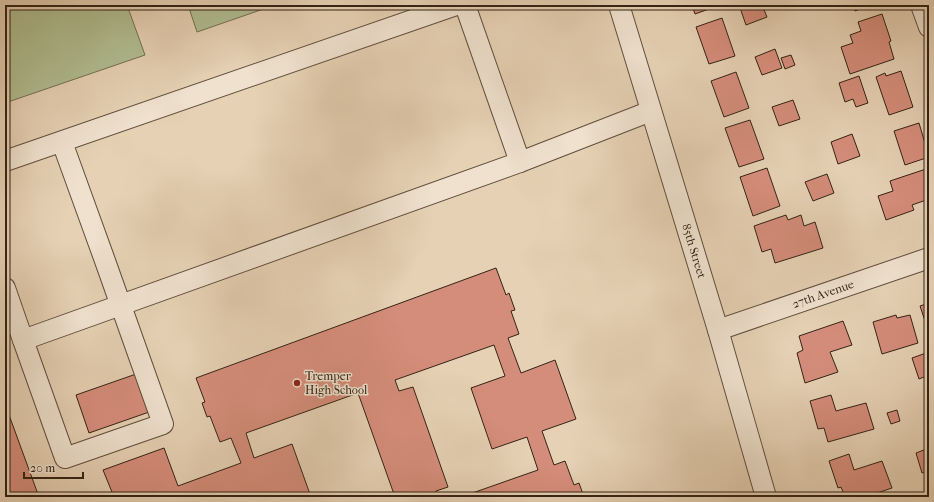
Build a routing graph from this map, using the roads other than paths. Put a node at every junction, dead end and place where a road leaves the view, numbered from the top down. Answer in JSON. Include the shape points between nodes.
{"nodes":[{"id":1,"x":456,"y":5,"type":"edge"},
{"id":2,"x":465,"y":5,"type":"edge"},
{"id":3,"x":619,"y":5,"type":"edge"},
{"id":4,"x":921,"y":5,"type":"edge"},
{"id":5,"x":929,"y":27,"type":"edge"},
{"id":6,"x":652,"y":111,"type":"junction"},
{"id":7,"x":62,"y":142,"type":"junction"},
{"id":8,"x":5,"y":161,"type":"edge"},
{"id":9,"x":520,"y":162,"type":"junction"},
{"id":10,"x":929,"y":258,"type":"edge"},
{"id":11,"x":5,"y":288,"type":"edge"},
{"id":12,"x":121,"y":305,"type":"junction"},
{"id":13,"x":718,"y":330,"type":"junction"},
{"id":14,"x":23,"y":340,"type":"junction"},
{"id":15,"x":766,"y":497,"type":"edge"}],
"edges":[{"from":1,"to":7,"type":"street"},
{"from":2,"to":9,"type":"street"},
{"from":3,"to":6,"type":"street","name":"85th Street"},
{"from":4,"to":5,"type":"street"},
{"from":6,"to":9,"type":"street"},
{"from":6,"to":13,"type":"street","name":"85th Street"},
{"from":7,"to":8,"type":"street"},
{"from":7,"to":12,"type":"street"},
{"from":9,"to":12,"type":"street"},
{"from":10,"to":13,"type":"street","name":"27th Avenue"},
{"from":11,"to":14,"type":"street"},
{"from":12,"to":14,"type":"street"},
{"from":12,"to":14,"type":"street","via":[[163,424],[65,458]]},
{"from":13,"to":15,"type":"street","name":"85th Street"}]}
